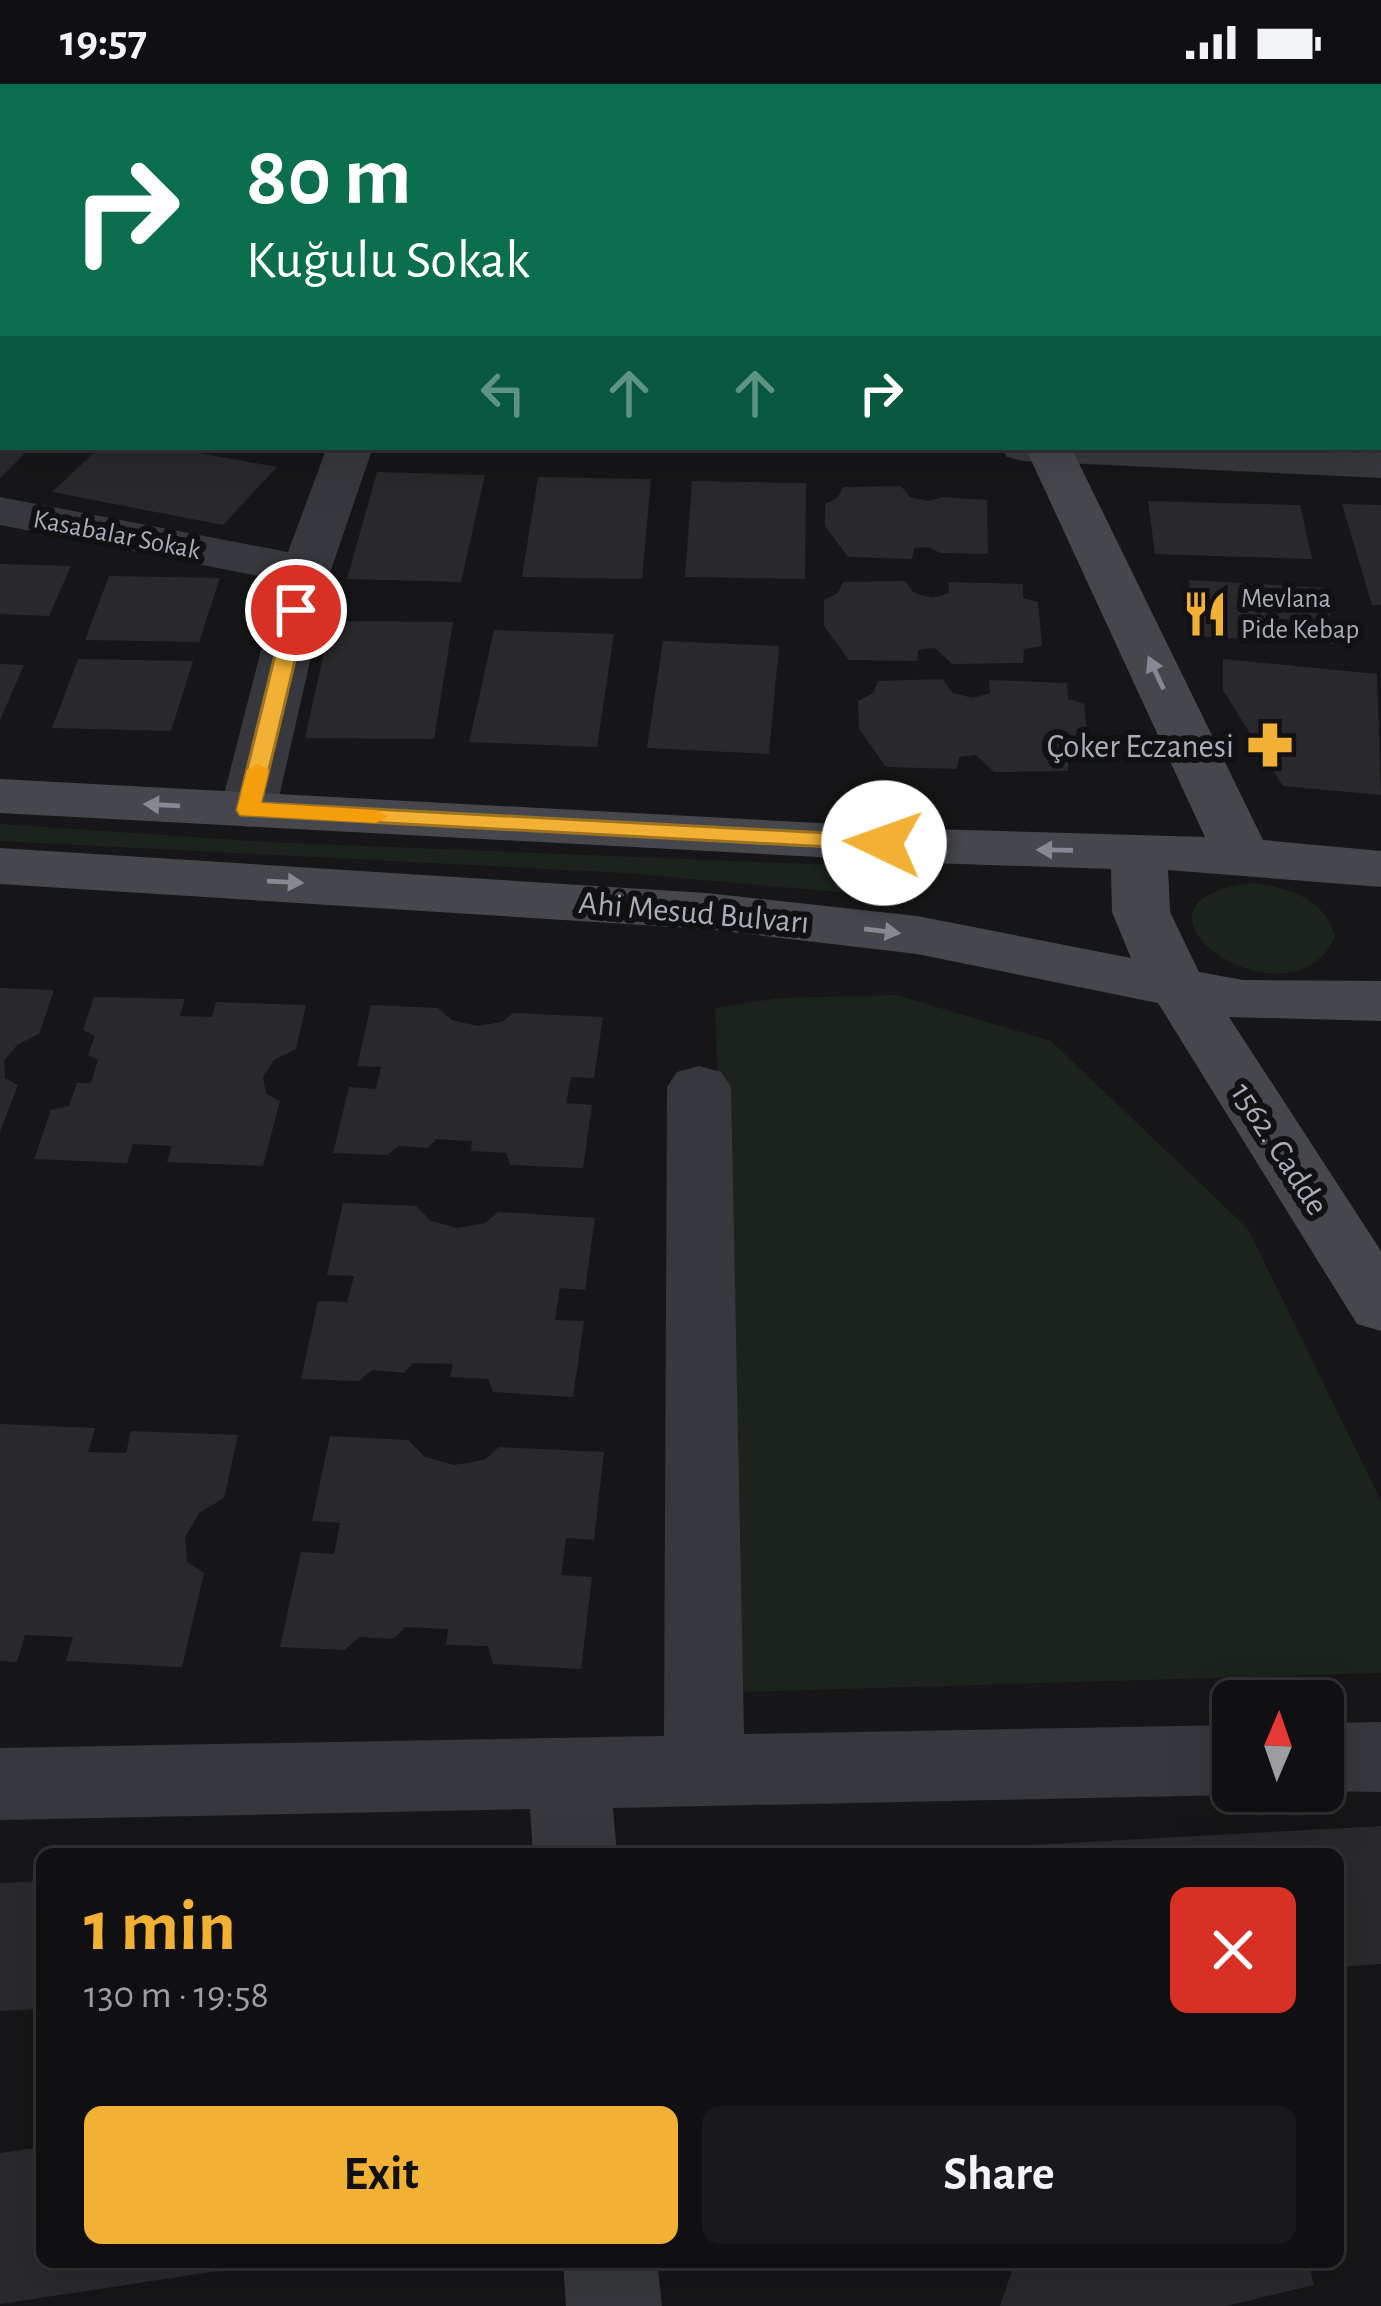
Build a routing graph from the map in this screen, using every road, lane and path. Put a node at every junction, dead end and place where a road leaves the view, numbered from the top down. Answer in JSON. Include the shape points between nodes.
{"nodes":[{"id":1,"x":349,"y":450,"type":"edge"},
{"id":2,"x":1041,"y":450,"type":"edge"},
{"id":3,"x":1083,"y":450,"type":"edge"},
{"id":4,"x":1381,"y":464,"type":"edge"},
{"id":5,"x":0,"y":511,"type":"edge"},
{"id":6,"x":0,"y":535,"type":"edge"},
{"id":7,"x":171,"y":546,"type":"junction"},
{"id":8,"x":306,"y":570,"type":"junction"},
{"id":9,"x":0,"y":796,"type":"edge"},
{"id":10,"x":248,"y":810,"type":"junction"},
{"id":11,"x":1138,"y":852,"type":"junction"},
{"id":12,"x":1241,"y":855,"type":"junction"},
{"id":13,"x":0,"y":866,"type":"edge"},
{"id":14,"x":1372,"y":882,"type":"edge"},
{"id":15,"x":1180,"y":991,"type":"junction"},
{"id":16,"x":1381,"y":1001,"type":"edge"},
{"id":17,"x":699,"y":1087,"type":"dead end"},
{"id":18,"x":1381,"y":1306,"type":"edge"},
{"id":19,"x":1381,"y":1757,"type":"edge"},
{"id":20,"x":1344,"y":1758,"type":"edge"},
{"id":21,"x":1212,"y":1761,"type":"edge"},
{"id":22,"x":704,"y":1773,"type":"junction"},
{"id":23,"x":0,"y":1784,"type":"edge"},
{"id":24,"x":572,"y":1815,"type":"edge"},
{"id":25,"x":611,"y":2268,"type":"edge"},
{"id":26,"x":614,"y":2306,"type":"edge"}],
"edges":[{"from":1,"to":8,"type":"street"},
{"from":12,"to":2,"type":"main road","one_way":true},
{"from":3,"to":4,"type":"street"},
{"from":5,"to":7,"type":"street","name":"Kasabalar Sokak"},
{"from":6,"to":7,"type":"street"},
{"from":7,"to":8,"type":"street","name":"Kasabalar Sokak"},
{"from":8,"to":10,"type":"street"},
{"from":10,"to":9,"type":"main road","one_way":true},
{"from":11,"to":10,"type":"main road","one_way":true},
{"from":11,"to":12,"type":"main road"},
{"from":11,"to":15,"type":"main road","name":"1562. Cadde","via":[[1141,912]]},
{"from":12,"to":14,"type":"main road"},
{"from":13,"to":15,"type":"main road","name":"Ahi Mesud Bulvarı","one_way":true,"via":[[727,913],[938,939]]},
{"from":15,"to":16,"type":"main road","name":"Ahi Mesud Bulvarı","via":[[1260,1001]]},
{"from":15,"to":18,"type":"main road","name":"1562. Cadde"},
{"from":17,"to":22,"type":"street"},
{"from":19,"to":20,"type":"street"},
{"from":21,"to":22,"type":"street"},
{"from":22,"to":24,"type":"street"},
{"from":23,"to":24,"type":"street"},
{"from":25,"to":26,"type":"street"}]}
